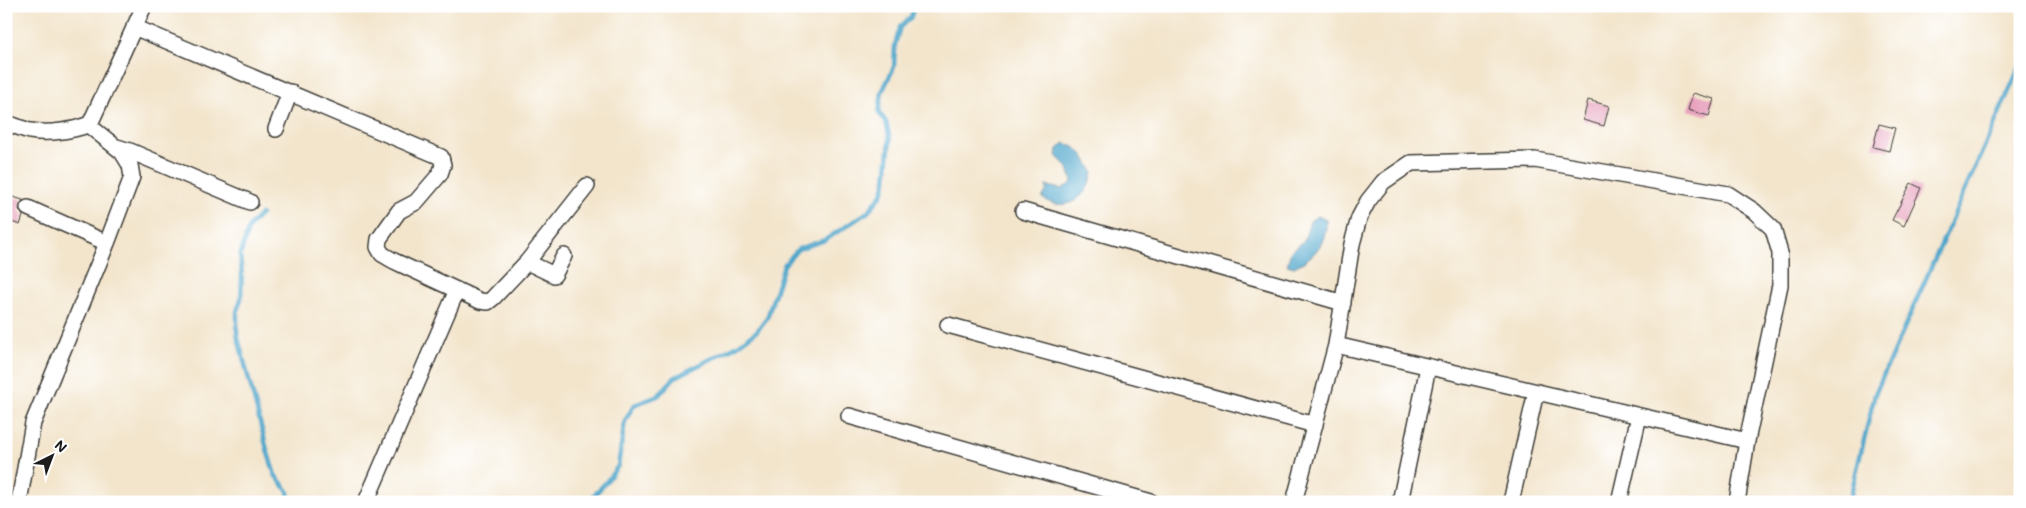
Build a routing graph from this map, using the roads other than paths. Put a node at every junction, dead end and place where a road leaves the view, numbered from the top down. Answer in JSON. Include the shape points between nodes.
{"nodes":[{"id":1,"x":144,"y":6,"type":"edge"},
{"id":2,"x":134,"y":27,"type":"junction"},
{"id":3,"x":290,"y":92,"type":"junction"},
{"id":4,"x":6,"y":123,"type":"edge"},
{"id":5,"x":90,"y":124,"type":"junction"},
{"id":6,"x":276,"y":129,"type":"dead end"},
{"id":7,"x":116,"y":147,"type":"junction"},
{"id":8,"x":587,"y":186,"type":"dead end"},
{"id":9,"x":250,"y":202,"type":"dead end"},
{"id":10,"x":28,"y":208,"type":"dead end"},
{"id":11,"x":1023,"y":211,"type":"dead end"},
{"id":12,"x":107,"y":243,"type":"junction"},
{"id":13,"x":564,"y":256,"type":"dead end"},
{"id":14,"x":527,"y":262,"type":"junction"},
{"id":15,"x":457,"y":290,"type":"junction"},
{"id":16,"x":1343,"y":303,"type":"junction"},
{"id":17,"x":948,"y":325,"type":"dead end"},
{"id":18,"x":1336,"y":345,"type":"junction"},
{"id":19,"x":1428,"y":367,"type":"junction"},
{"id":20,"x":1536,"y":392,"type":"junction"},
{"id":21,"x":849,"y":416,"type":"dead end"},
{"id":22,"x":1639,"y":416,"type":"junction"},
{"id":23,"x":1315,"y":425,"type":"junction"},
{"id":24,"x":1747,"y":441,"type":"junction"},
{"id":25,"x":19,"y":502,"type":"edge"},
{"id":26,"x":366,"y":502,"type":"edge"},
{"id":27,"x":1151,"y":502,"type":"edge"},
{"id":28,"x":1294,"y":502,"type":"edge"},
{"id":29,"x":1400,"y":502,"type":"edge"},
{"id":30,"x":1511,"y":502,"type":"edge"},
{"id":31,"x":1620,"y":502,"type":"edge"},
{"id":32,"x":1737,"y":502,"type":"edge"}],
"edges":[{"from":1,"to":2,"type":"street"},
{"from":2,"to":3,"type":"street"},
{"from":2,"to":5,"type":"street"},
{"from":3,"to":6,"type":"street"},
{"from":3,"to":15,"type":"street","via":[[441,157],[440,174],[416,202],[399,211],[379,239],[378,247],[394,262]]},
{"from":4,"to":5,"type":"street","via":[[30,131],[50,132],[78,129]]},
{"from":5,"to":7,"type":"street"},
{"from":7,"to":9,"type":"street"},
{"from":7,"to":12,"type":"street","via":[[127,159],[132,177]]},
{"from":8,"to":14,"type":"street"},
{"from":10,"to":12,"type":"street"},
{"from":11,"to":16,"type":"street"},
{"from":12,"to":25,"type":"street","via":[[33,423]]},
{"from":13,"to":14,"type":"street","via":[[554,275]]},
{"from":14,"to":15,"type":"street","via":[[488,302]]},
{"from":15,"to":26,"type":"street"},
{"from":16,"to":18,"type":"street"},
{"from":16,"to":24,"type":"street","via":[[1359,218],[1383,182],[1411,163],[1535,160],[1728,194],[1754,211],[1773,229],[1780,253],[1780,286]]},
{"from":17,"to":23,"type":"street"},
{"from":18,"to":19,"type":"street"},
{"from":18,"to":23,"type":"street"},
{"from":19,"to":20,"type":"street"},
{"from":19,"to":29,"type":"street"},
{"from":20,"to":22,"type":"street"},
{"from":20,"to":30,"type":"street"},
{"from":21,"to":27,"type":"street"},
{"from":22,"to":24,"type":"street"},
{"from":22,"to":31,"type":"street"},
{"from":23,"to":28,"type":"street"},
{"from":24,"to":32,"type":"street"}]}
